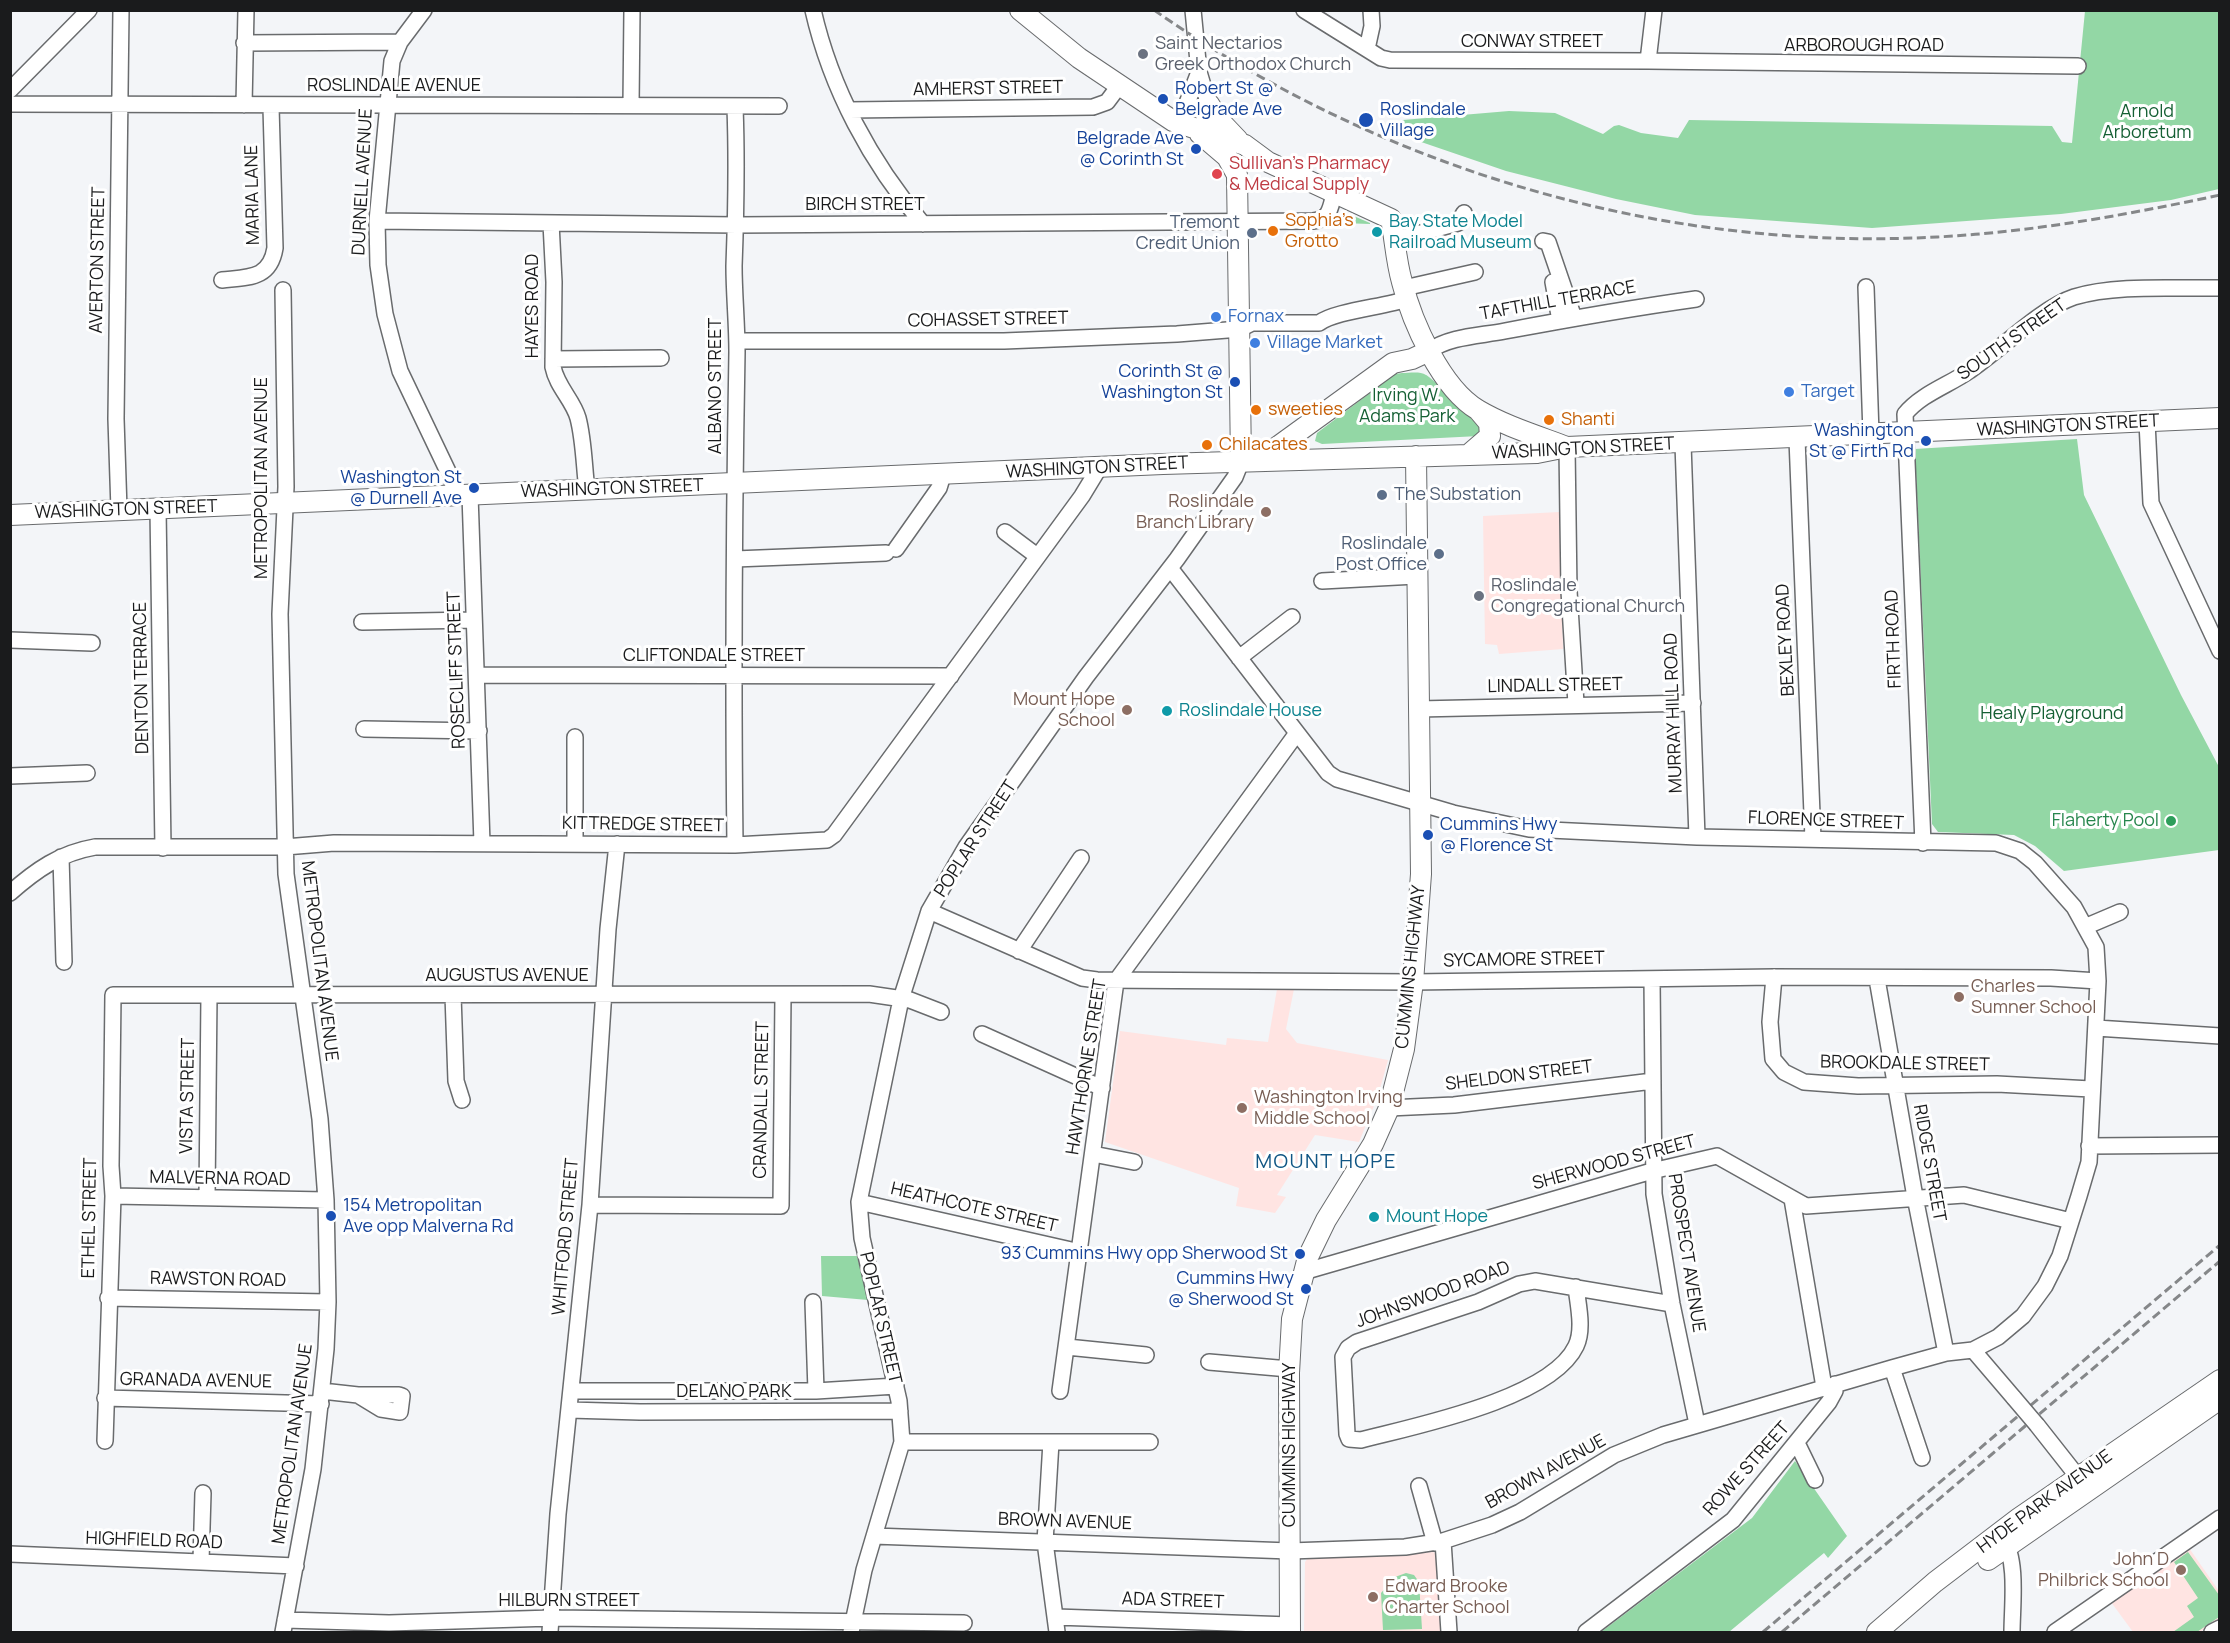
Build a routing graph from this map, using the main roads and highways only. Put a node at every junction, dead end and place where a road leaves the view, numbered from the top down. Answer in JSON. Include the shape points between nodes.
{"nodes":[{"id":1,"x":1020,"y":10,"type":"edge"},
{"id":2,"x":1209,"y":104,"type":"road end"},
{"id":3,"x":1188,"y":127,"type":"junction"},
{"id":4,"x":1245,"y":146,"type":"junction"},
{"id":5,"x":1268,"y":162,"type":"junction"},
{"id":6,"x":1237,"y":174,"type":"junction"},
{"id":7,"x":1429,"y":351,"type":"junction"},
{"id":8,"x":1477,"y":409,"type":"junction"},
{"id":9,"x":2220,"y":418,"type":"edge"},
{"id":10,"x":1316,"y":419,"type":"junction"},
{"id":11,"x":1567,"y":447,"type":"junction"},
{"id":12,"x":1468,"y":455,"type":"junction"},
{"id":13,"x":1416,"y":456,"type":"junction"},
{"id":14,"x":1328,"y":459,"type":"junction"},
{"id":15,"x":1241,"y":462,"type":"junction"},
{"id":16,"x":10,"y":515,"type":"edge"},
{"id":17,"x":2220,"y":1380,"type":"edge"},
{"id":18,"x":2220,"y":1399,"type":"edge"},
{"id":19,"x":2083,"y":1483,"type":"junction"},
{"id":20,"x":1290,"y":1628,"type":"edge"},
{"id":21,"x":1887,"y":1629,"type":"edge"}],
"edges":[{"from":1,"to":3,"type":"main road","via":[[1119,86]]},
{"from":2,"to":4,"type":"main road"},
{"from":3,"to":4,"type":"main road"},
{"from":3,"to":6,"type":"main road","via":[[1224,154]]},
{"from":4,"to":5,"type":"main road"},
{"from":5,"to":6,"type":"main road","via":[[1246,162]]},
{"from":5,"to":7,"type":"main road","via":[[1391,219],[1405,294]]},
{"from":6,"to":15,"type":"main road"},
{"from":7,"to":8,"type":"main road","via":[[1449,380]]},
{"from":7,"to":10,"type":"main road","via":[[1393,363]]},
{"from":8,"to":11,"type":"main road"},
{"from":8,"to":12,"type":"main road","via":[[1489,423],[1490,436]]},
{"from":9,"to":11,"type":"main road","name":"WASHINGTON STREET"},
{"from":10,"to":14,"type":"main road","via":[[1306,434],[1308,446]]},
{"from":10,"to":15,"type":"main road","via":[[1273,450]]},
{"from":11,"to":12,"type":"main road","name":"WASHINGTON STREET","via":[[1537,453]]},
{"from":12,"to":13,"type":"main road","name":"WASHINGTON STREET"},
{"from":13,"to":14,"type":"main road","name":"WASHINGTON STREET"},
{"from":13,"to":20,"type":"main road","name":"CUMMINS HIGHWAY","via":[[1421,874],[1413,981],[1404,1049],[1389,1108],[1356,1174],[1326,1220],[1303,1272],[1292,1319]]},
{"from":14,"to":15,"type":"main road","name":"WASHINGTON STREET"},
{"from":15,"to":16,"type":"main road","name":"WASHINGTON STREET"},
{"from":17,"to":19,"type":"main road","name":"HYDE PARK AVENUE"},
{"from":18,"to":19,"type":"main road","name":"HYDE PARK AVENUE"},
{"from":19,"to":21,"type":"main road","name":"HYDE PARK AVENUE","via":[[2003,1540],[1944,1592]]}]}
